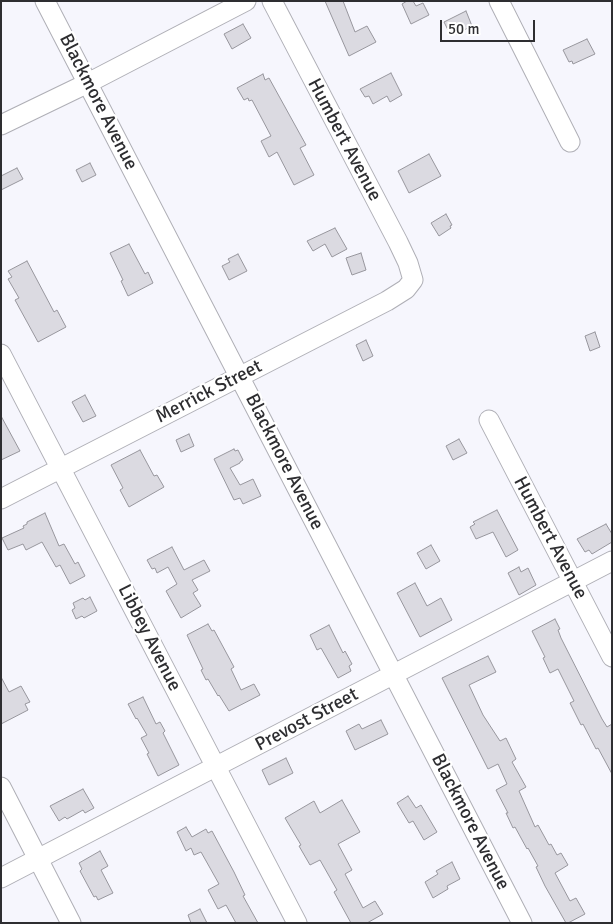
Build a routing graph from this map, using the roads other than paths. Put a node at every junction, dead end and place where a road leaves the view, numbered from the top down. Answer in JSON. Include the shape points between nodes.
{"nodes":[{"id":1,"x":46,"y":1,"type":"edge"},
{"id":2,"x":246,"y":1,"type":"edge"},
{"id":3,"x":272,"y":1,"type":"edge"},
{"id":4,"x":499,"y":1,"type":"edge"},
{"id":5,"x":88,"y":83,"type":"junction"},
{"id":6,"x":1,"y":125,"type":"edge"},
{"id":7,"x":570,"y":142,"type":"dead end"},
{"id":8,"x":413,"y":280,"type":"joint"},
{"id":9,"x":1,"y":354,"type":"edge"},
{"id":10,"x":239,"y":376,"type":"junction"},
{"id":11,"x":488,"y":420,"type":"dead end"},
{"id":12,"x":61,"y":468,"type":"junction"},
{"id":13,"x":1,"y":499,"type":"edge"},
{"id":14,"x":612,"y":561,"type":"edge"},
{"id":15,"x":573,"y":581,"type":"junction"},
{"id":16,"x":612,"y":657,"type":"edge"},
{"id":17,"x":394,"y":674,"type":"junction"},
{"id":18,"x":216,"y":767,"type":"junction"},
{"id":19,"x":1,"y":787,"type":"edge"},
{"id":20,"x":38,"y":860,"type":"junction"},
{"id":21,"x":1,"y":878,"type":"edge"},
{"id":22,"x":71,"y":923,"type":"edge"},
{"id":23,"x":297,"y":923,"type":"edge"},
{"id":24,"x":522,"y":923,"type":"edge"}],
"edges":[{"from":1,"to":5,"type":"street","name":"Blackmore Avenue"},
{"from":2,"to":5,"type":"street"},
{"from":3,"to":8,"type":"street","name":"Humbert Avenue","via":[[398,242]]},
{"from":4,"to":7,"type":"street"},
{"from":5,"to":6,"type":"street"},
{"from":5,"to":10,"type":"street","name":"Blackmore Avenue"},
{"from":8,"to":10,"type":"street","name":"Merrick Street","via":[[406,289],[387,301]]},
{"from":9,"to":12,"type":"street","name":"Libbey Avenue"},
{"from":10,"to":12,"type":"street","name":"Merrick Street"},
{"from":10,"to":17,"type":"street","name":"Blackmore Avenue"},
{"from":11,"to":15,"type":"street","name":"Humbert Avenue"},
{"from":12,"to":13,"type":"street","name":"Merrick Street"},
{"from":12,"to":18,"type":"street","name":"Libbey Avenue"},
{"from":14,"to":15,"type":"street","name":"Prevost Street"},
{"from":15,"to":16,"type":"street","name":"Humbert Avenue"},
{"from":15,"to":17,"type":"street","name":"Prevost Street"},
{"from":17,"to":18,"type":"street","name":"Prevost Street"},
{"from":17,"to":24,"type":"street","name":"Blackmore Avenue"},
{"from":18,"to":20,"type":"street","name":"Prevost Street"},
{"from":18,"to":23,"type":"street","name":"Libbey Avenue"},
{"from":19,"to":20,"type":"street"},
{"from":20,"to":21,"type":"street","name":"Prevost Street"},
{"from":20,"to":22,"type":"street"}]}
